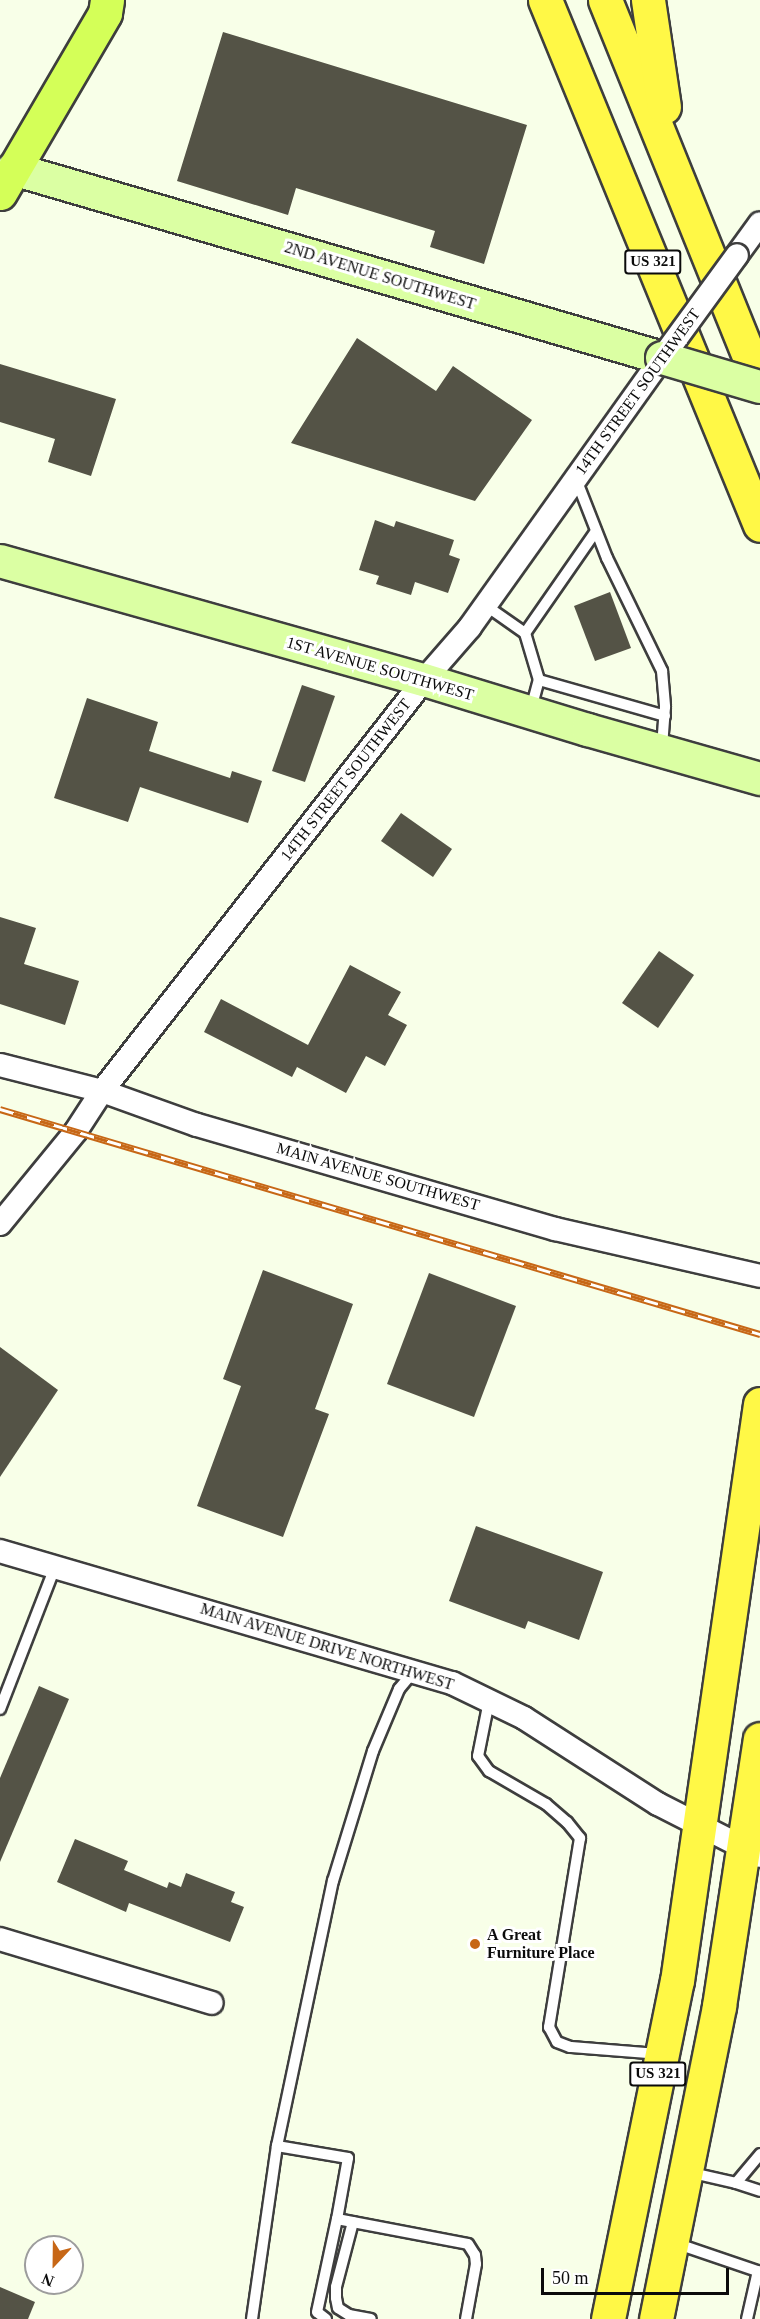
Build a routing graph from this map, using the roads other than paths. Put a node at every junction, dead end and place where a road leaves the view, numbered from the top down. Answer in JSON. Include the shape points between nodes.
{"nodes":[{"id":1,"x":545,"y":0,"type":"edge"},
{"id":2,"x":605,"y":0,"type":"edge"},
{"id":3,"x":648,"y":0,"type":"edge"},
{"id":4,"x":111,"y":4,"type":"edge"},
{"id":5,"x":671,"y":159,"type":"junction"},
{"id":6,"x":4,"y":176,"type":"edge"},
{"id":7,"x":760,"y":223,"type":"edge"},
{"id":8,"x":662,"y":358,"type":"junction"},
{"id":9,"x":760,"y":385,"type":"edge"},
{"id":10,"x":576,"y":478,"type":"junction"},
{"id":11,"x":760,"y":525,"type":"edge"},
{"id":12,"x":596,"y":531,"type":"junction"},
{"id":13,"x":0,"y":561,"type":"edge"},
{"id":14,"x":485,"y":605,"type":"junction"},
{"id":15,"x":525,"y":633,"type":"junction"},
{"id":16,"x":424,"y":680,"type":"junction"},
{"id":17,"x":540,"y":680,"type":"junction"},
{"id":18,"x":530,"y":712,"type":"junction"},
{"id":19,"x":664,"y":716,"type":"junction"},
{"id":20,"x":661,"y":750,"type":"junction"},
{"id":21,"x":752,"y":776,"type":"edge"},
{"id":22,"x":0,"y":1065,"type":"edge"},
{"id":23,"x":102,"y":1091,"type":"junction"},
{"id":24,"x":0,"y":1224,"type":"edge"},
{"id":25,"x":760,"y":1276,"type":"edge"},
{"id":26,"x":760,"y":1404,"type":"edge"},
{"id":27,"x":0,"y":1551,"type":"edge"},
{"id":28,"x":55,"y":1568,"type":"junction"},
{"id":29,"x":414,"y":1670,"type":"junction"},
{"id":30,"x":489,"y":1700,"type":"junction"},
{"id":31,"x":0,"y":1709,"type":"edge"},
{"id":32,"x":760,"y":1739,"type":"edge"},
{"id":33,"x":700,"y":1828,"type":"junction"},
{"id":34,"x":752,"y":1853,"type":"edge"},
{"id":35,"x":0,"y":1939,"type":"edge"},
{"id":36,"x":212,"y":2003,"type":"dead end"},
{"id":37,"x":662,"y":2054,"type":"junction"},
{"id":38,"x":277,"y":2146,"type":"junction"},
{"id":39,"x":760,"y":2154,"type":"edge"},
{"id":40,"x":685,"y":2171,"type":"junction"},
{"id":41,"x":736,"y":2183,"type":"junction"},
{"id":42,"x":760,"y":2191,"type":"edge"},
{"id":43,"x":337,"y":2219,"type":"junction"},
{"id":44,"x":353,"y":2222,"type":"junction"},
{"id":45,"x":671,"y":2242,"type":"junction"},
{"id":46,"x":759,"y":2272,"type":"edge"},
{"id":47,"x":252,"y":2319,"type":"edge"},
{"id":48,"x":326,"y":2319,"type":"edge"},
{"id":49,"x":371,"y":2319,"type":"edge"},
{"id":50,"x":466,"y":2319,"type":"edge"},
{"id":51,"x":608,"y":2319,"type":"edge"},
{"id":52,"x":656,"y":2319,"type":"edge"},
{"id":53,"x":747,"y":2319,"type":"edge"}],
"edges":[{"from":1,"to":11,"type":"highway","number":"US 321"},
{"from":2,"to":5,"type":"highway","number":"US 321"},
{"from":3,"to":5,"type":"highway"},
{"from":4,"to":6,"type":"main road"},
{"from":5,"to":9,"type":"highway","number":"US 321"},
{"from":6,"to":8,"type":"main road","name":"2ND AVENUE SOUTHWEST"},
{"from":7,"to":8,"type":"street","name":"14TH STREET SOUTHWEST","bridge":true},
{"from":8,"to":9,"type":"main road","name":"2ND AVENUE SOUTHWEST","bridge":true},
{"from":8,"to":10,"type":"street","name":"14TH STREET SOUTHWEST"},
{"from":10,"to":12,"type":"lane"},
{"from":10,"to":14,"type":"street","name":"14TH STREET SOUTHWEST"},
{"from":12,"to":15,"type":"lane"},
{"from":12,"to":19,"type":"lane","via":[[662,671]]},
{"from":13,"to":16,"type":"main road","name":"1ST AVENUE SOUTHWEST"},
{"from":14,"to":15,"type":"lane"},
{"from":14,"to":16,"type":"street","name":"14TH STREET SOUTHWEST"},
{"from":15,"to":17,"type":"lane"},
{"from":16,"to":18,"type":"main road","name":"1ST AVENUE SOUTHWEST"},
{"from":16,"to":23,"type":"street","name":"14TH STREET SOUTHWEST"},
{"from":17,"to":18,"type":"lane"},
{"from":17,"to":19,"type":"lane"},
{"from":18,"to":20,"type":"main road","name":"1ST AVENUE SOUTHWEST"},
{"from":19,"to":20,"type":"lane"},
{"from":20,"to":21,"type":"main road","name":"1ST AVENUE SOUTHWEST"},
{"from":22,"to":23,"type":"street","name":"MAIN AVENUE SOUTHWEST"},
{"from":23,"to":24,"type":"street","name":"14TH STREET SOUTHWEST","via":[[76,1131]]},
{"from":23,"to":25,"type":"street","name":"MAIN AVENUE SOUTHWEST","via":[[197,1125],[555,1229]]},
{"from":26,"to":33,"type":"highway","number":"US 321"},
{"from":27,"to":28,"type":"street","name":"MAIN AVENUE DRIVE NORTHWEST"},
{"from":28,"to":29,"type":"street","name":"MAIN AVENUE DRIVE NORTHWEST"},
{"from":28,"to":31,"type":"lane"},
{"from":29,"to":30,"type":"street","name":"MAIN AVENUE DRIVE NORTHWEST"},
{"from":29,"to":38,"type":"lane","via":[[399,1689],[373,1751],[333,1881]]},
{"from":30,"to":33,"type":"street","name":"MAIN AVENUE DRIVE NORTHWEST"},
{"from":30,"to":37,"type":"lane","via":[[478,1756],[489,1771],[546,1804],[580,1838],[549,2027],[557,2042],[570,2047]]},
{"from":32,"to":34,"type":"highway","number":"US 321"},
{"from":33,"to":34,"type":"street","name":"MAIN AVENUE DRIVE NORTHWEST"},
{"from":33,"to":37,"type":"highway","number":"US 321"},
{"from":34,"to":40,"type":"highway","number":"US 321"},
{"from":35,"to":36,"type":"street"},
{"from":37,"to":51,"type":"highway","number":"US 321"},
{"from":38,"to":43,"type":"lane","via":[[348,2158]]},
{"from":38,"to":47,"type":"lane"},
{"from":39,"to":41,"type":"lane"},
{"from":40,"to":41,"type":"lane"},
{"from":40,"to":45,"type":"highway","number":"US 321"},
{"from":41,"to":42,"type":"lane"},
{"from":43,"to":44,"type":"lane"},
{"from":43,"to":48,"type":"lane","via":[[316,2312]]},
{"from":44,"to":49,"type":"lane","via":[[336,2298],[338,2308],[349,2315]]},
{"from":44,"to":50,"type":"lane","via":[[468,2244],[476,2264]]},
{"from":45,"to":46,"type":"lane"},
{"from":45,"to":52,"type":"highway","number":"US 321"},
{"from":46,"to":53,"type":"lane"}]}
